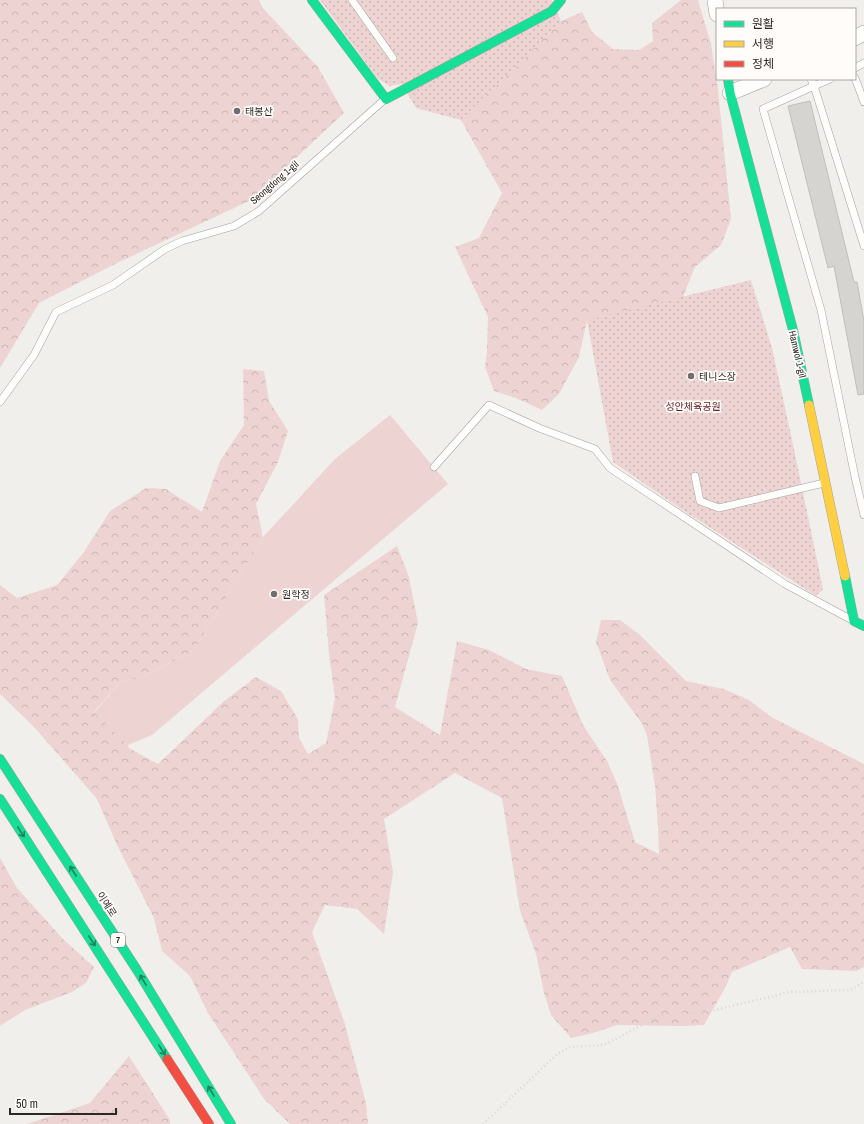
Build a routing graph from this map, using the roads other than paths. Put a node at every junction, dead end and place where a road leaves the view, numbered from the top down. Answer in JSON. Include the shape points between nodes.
{"nodes":[{"id":1,"x":352,"y":0,"type":"edge"},
{"id":2,"x":561,"y":0,"type":"edge"},
{"id":3,"x":316,"y":1,"type":"edge"},
{"id":4,"x":393,"y":58,"type":"dead end"},
{"id":5,"x":759,"y":80,"type":"edge"},
{"id":6,"x":824,"y":80,"type":"edge"},
{"id":7,"x":856,"y":80,"type":"edge"},
{"id":8,"x":813,"y":82,"type":"edge"},
{"id":9,"x":729,"y":86,"type":"edge"},
{"id":10,"x":386,"y":99,"type":"junction"},
{"id":11,"x":864,"y":102,"type":"edge"},
{"id":12,"x":864,"y":246,"type":"edge"},
{"id":13,"x":0,"y":402,"type":"edge"},
{"id":14,"x":434,"y":467,"type":"dead end"},
{"id":15,"x":695,"y":476,"type":"dead end"},
{"id":16,"x":826,"y":482,"type":"junction"},
{"id":17,"x":864,"y":514,"type":"edge"},
{"id":18,"x":854,"y":621,"type":"junction"},
{"id":19,"x":864,"y":626,"type":"edge"},
{"id":20,"x":0,"y":759,"type":"edge"},
{"id":21,"x":0,"y":799,"type":"edge"},
{"id":22,"x":209,"y":1124,"type":"edge"},
{"id":23,"x":231,"y":1124,"type":"edge"}],
"edges":[{"from":1,"to":4,"type":"lane"},
{"from":2,"to":10,"type":"main road","name":"Seongdong 1-gil","via":[[552,11]]},
{"from":3,"to":10,"type":"main road"},
{"from":5,"to":9,"type":"street"},
{"from":6,"to":8,"type":"lane"},
{"from":7,"to":11,"type":"lane"},
{"from":8,"to":12,"type":"lane"},
{"from":8,"to":17,"type":"lane","via":[[763,109],[821,310]]},
{"from":9,"to":16,"type":"main road","name":"Hamwol 1-gil","via":[[793,330]]},
{"from":10,"to":13,"type":"lane","name":"Seongdong 1-gil","via":[[259,211],[234,226],[182,241],[165,249],[113,285],[56,312],[34,355]]},
{"from":14,"to":18,"type":"lane","via":[[489,406],[595,449],[610,468],[785,584]]},
{"from":15,"to":16,"type":"lane","via":[[700,502],[719,508]]},
{"from":16,"to":18,"type":"main road","name":"Hamwol 1-gil"},
{"from":18,"to":19,"type":"main road"},
{"from":23,"to":20,"type":"main road","name":"이예로","number":"7","one_way":true,"via":[[137,970]]},
{"from":21,"to":22,"type":"main road","number":"7","one_way":true}]}
